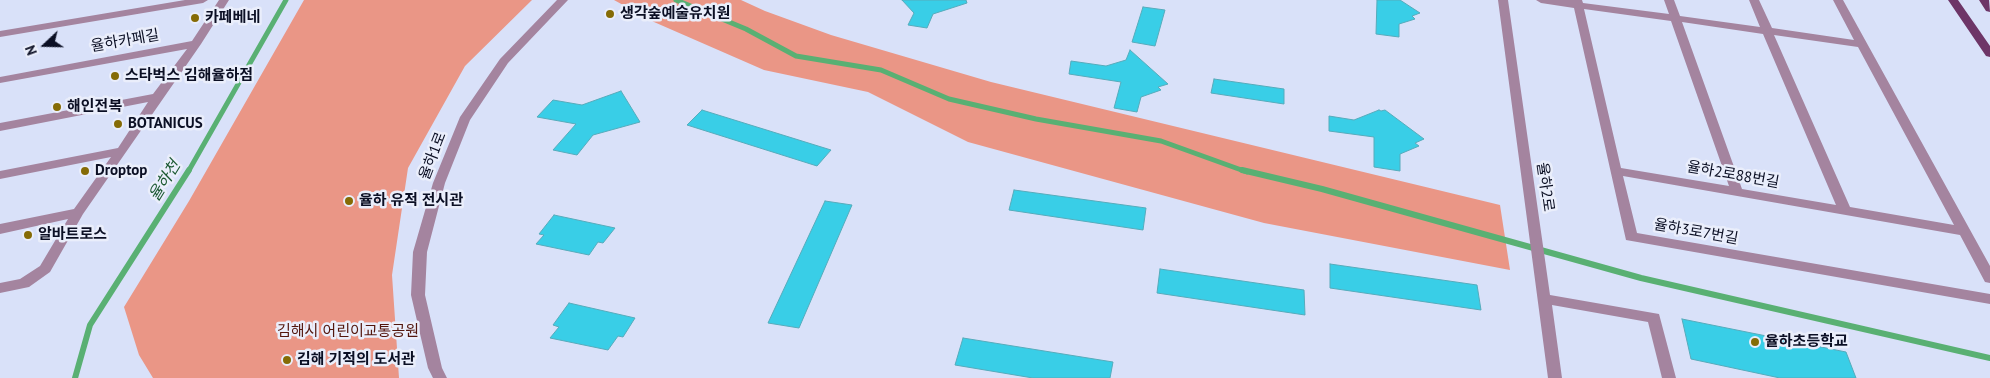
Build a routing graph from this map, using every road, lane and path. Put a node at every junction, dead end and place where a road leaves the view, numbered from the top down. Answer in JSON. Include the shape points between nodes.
{"nodes":[{"id":1,"x":203,"y":0,"type":"edge"},
{"id":2,"x":224,"y":0,"type":"edge"},
{"id":3,"x":1503,"y":0,"type":"edge"},
{"id":4,"x":1541,"y":0,"type":"edge"},
{"id":5,"x":1669,"y":0,"type":"edge"},
{"id":6,"x":1754,"y":0,"type":"edge"},
{"id":7,"x":1838,"y":0,"type":"edge"},
{"id":8,"x":1954,"y":0,"type":"edge"},
{"id":9,"x":1984,"y":0,"type":"edge"},
{"id":10,"x":560,"y":3,"type":"edge"},
{"id":11,"x":1578,"y":3,"type":"edge"},
{"id":12,"x":1990,"y":9,"type":"edge"},
{"id":13,"x":1676,"y":19,"type":"junction"},
{"id":14,"x":1769,"y":31,"type":"junction"},
{"id":15,"x":0,"y":34,"type":"edge"},
{"id":16,"x":196,"y":44,"type":"junction"},
{"id":17,"x":1862,"y":44,"type":"junction"},
{"id":18,"x":1990,"y":54,"type":"edge"},
{"id":19,"x":0,"y":80,"type":"edge"},
{"id":20,"x":157,"y":97,"type":"junction"},
{"id":21,"x":0,"y":127,"type":"edge"},
{"id":22,"x":122,"y":151,"type":"junction"},
{"id":23,"x":1616,"y":171,"type":"junction"},
{"id":24,"x":0,"y":175,"type":"edge"},
{"id":25,"x":1737,"y":192,"type":"junction"},
{"id":26,"x":1845,"y":211,"type":"junction"},
{"id":27,"x":78,"y":212,"type":"junction"},
{"id":28,"x":0,"y":228,"type":"edge"},
{"id":29,"x":1964,"y":231,"type":"junction"},
{"id":30,"x":1990,"y":278,"type":"edge"},
{"id":31,"x":0,"y":288,"type":"edge"},
{"id":32,"x":1544,"y":299,"type":"junction"},
{"id":33,"x":1990,"y":300,"type":"edge"},
{"id":34,"x":440,"y":378,"type":"edge"},
{"id":35,"x":1556,"y":378,"type":"edge"},
{"id":36,"x":1669,"y":378,"type":"edge"}],
"edges":[{"from":1,"to":15,"type":"street","name":"율하카페길"},
{"from":2,"to":16,"type":"street"},
{"from":3,"to":32,"type":"street","name":"율하2로"},
{"from":4,"to":11,"type":"street"},
{"from":5,"to":13,"type":"street"},
{"from":6,"to":14,"type":"street"},
{"from":7,"to":17,"type":"street"},
{"from":8,"to":18,"type":"main road"},
{"from":9,"to":12,"type":"main road"},
{"from":10,"to":34,"type":"street","name":"율하1로","via":[[504,61],[464,120],[439,182],[420,252],[418,295]]},
{"from":11,"to":13,"type":"street"},
{"from":11,"to":23,"type":"street","name":"율하3로7번길"},
{"from":13,"to":14,"type":"street"},
{"from":13,"to":25,"type":"street"},
{"from":14,"to":17,"type":"street"},
{"from":14,"to":26,"type":"street"},
{"from":16,"to":19,"type":"street","name":"율하카페길"},
{"from":16,"to":20,"type":"street"},
{"from":17,"to":29,"type":"street"},
{"from":20,"to":21,"type":"street"},
{"from":20,"to":22,"type":"street"},
{"from":22,"to":24,"type":"street"},
{"from":22,"to":27,"type":"street"},
{"from":23,"to":25,"type":"street","name":"율하2로88번길"},
{"from":23,"to":33,"type":"street","name":"율하3로7번길","via":[[1630,238]]},
{"from":25,"to":26,"type":"street","name":"율하2로88번길"},
{"from":26,"to":29,"type":"street","name":"율하2로88번길"},
{"from":27,"to":28,"type":"street"},
{"from":27,"to":31,"type":"street","via":[[45,269],[24,283]]},
{"from":29,"to":30,"type":"street"},
{"from":32,"to":35,"type":"street","name":"율하2로"},
{"from":32,"to":36,"type":"street","via":[[1654,318]]}]}
